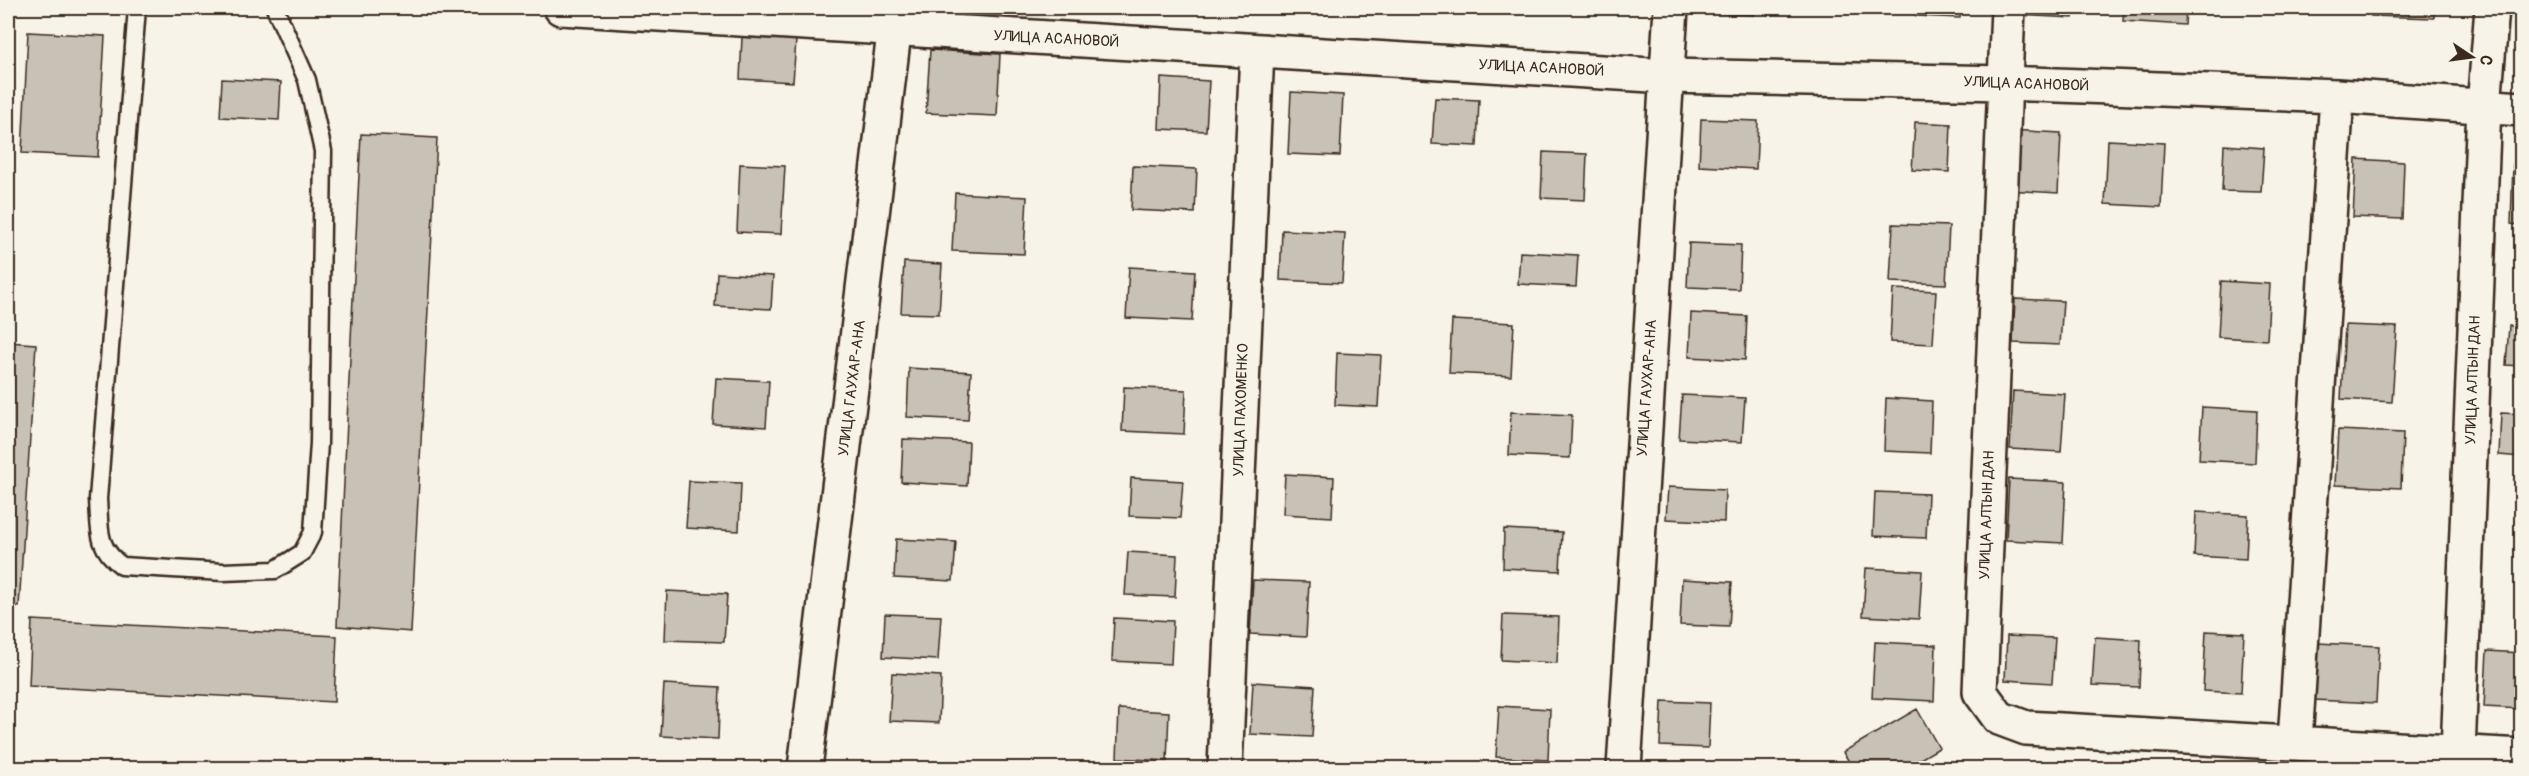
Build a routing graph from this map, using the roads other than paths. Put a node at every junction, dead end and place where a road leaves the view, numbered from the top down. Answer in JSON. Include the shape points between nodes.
{"nodes":[{"id":1,"x":137,"y":8,"type":"edge"},
{"id":2,"x":275,"y":8,"type":"edge"},
{"id":3,"x":561,"y":8,"type":"edge"},
{"id":4,"x":1671,"y":8,"type":"edge"},
{"id":5,"x":2008,"y":8,"type":"edge"},
{"id":6,"x":2492,"y":8,"type":"edge"},
{"id":7,"x":897,"y":19,"type":"edge"},
{"id":8,"x":1257,"y":51,"type":"junction"},
{"id":9,"x":1667,"y":76,"type":"junction"},
{"id":10,"x":2005,"y":83,"type":"junction"},
{"id":11,"x":2337,"y":96,"type":"junction"},
{"id":12,"x":2484,"y":106,"type":"junction"},
{"id":13,"x":2522,"y":109,"type":"edge"},
{"id":14,"x":2295,"y":741,"type":"junction"},
{"id":15,"x":2458,"y":752,"type":"junction"},
{"id":16,"x":2522,"y":756,"type":"edge"},
{"id":17,"x":805,"y":768,"type":"edge"},
{"id":18,"x":1225,"y":768,"type":"edge"},
{"id":19,"x":1624,"y":768,"type":"edge"}],
"edges":[{"from":1,"to":2,"type":"lane","via":[[98,499],[100,542],[122,566],[223,572],[275,570],[302,553],[313,532],[320,421],[323,151],[307,80]]},
{"from":3,"to":7,"type":"street","name":"УЛИЦА АСАНОВОЙ"},
{"from":4,"to":9,"type":"street","name":"УЛИЦА ГАУХАР-АНА"},
{"from":5,"to":10,"type":"street","name":"УЛИЦА АЛТЫН ДАН"},
{"from":6,"to":12,"type":"street","name":"УЛИЦА АЛТЫН ДАН"},
{"from":7,"to":8,"type":"street","name":"УЛИЦА АСАНОВОЙ"},
{"from":7,"to":17,"type":"street","name":"УЛИЦА ГАУХАР-АНА"},
{"from":8,"to":9,"type":"street","name":"УЛИЦА АСАНОВОЙ"},
{"from":8,"to":18,"type":"street","name":"УЛИЦА ПАХОМЕНКО"},
{"from":9,"to":10,"type":"street","name":"УЛИЦА АСАНОВОЙ"},
{"from":9,"to":19,"type":"street","name":"УЛИЦА ГАУХАР-АНА"},
{"from":10,"to":11,"type":"street","name":"УЛИЦА АСАНОВОЙ"},
{"from":10,"to":14,"type":"street","name":"УЛИЦА АЛТЫН ДАН","via":[[1980,692],[1999,718],[2026,728]]},
{"from":11,"to":12,"type":"street","name":"УЛИЦА АСАНОВОЙ"},
{"from":11,"to":14,"type":"street"},
{"from":12,"to":13,"type":"street","name":"УЛИЦА АСАНОВОЙ"},
{"from":12,"to":15,"type":"street","name":"УЛИЦА АЛТЫН ДАН"},
{"from":14,"to":15,"type":"street","name":"УЛИЦА АЛТЫН ДАН"},
{"from":15,"to":16,"type":"street","name":"УЛИЦА АЛТЫН ДАН"}]}
